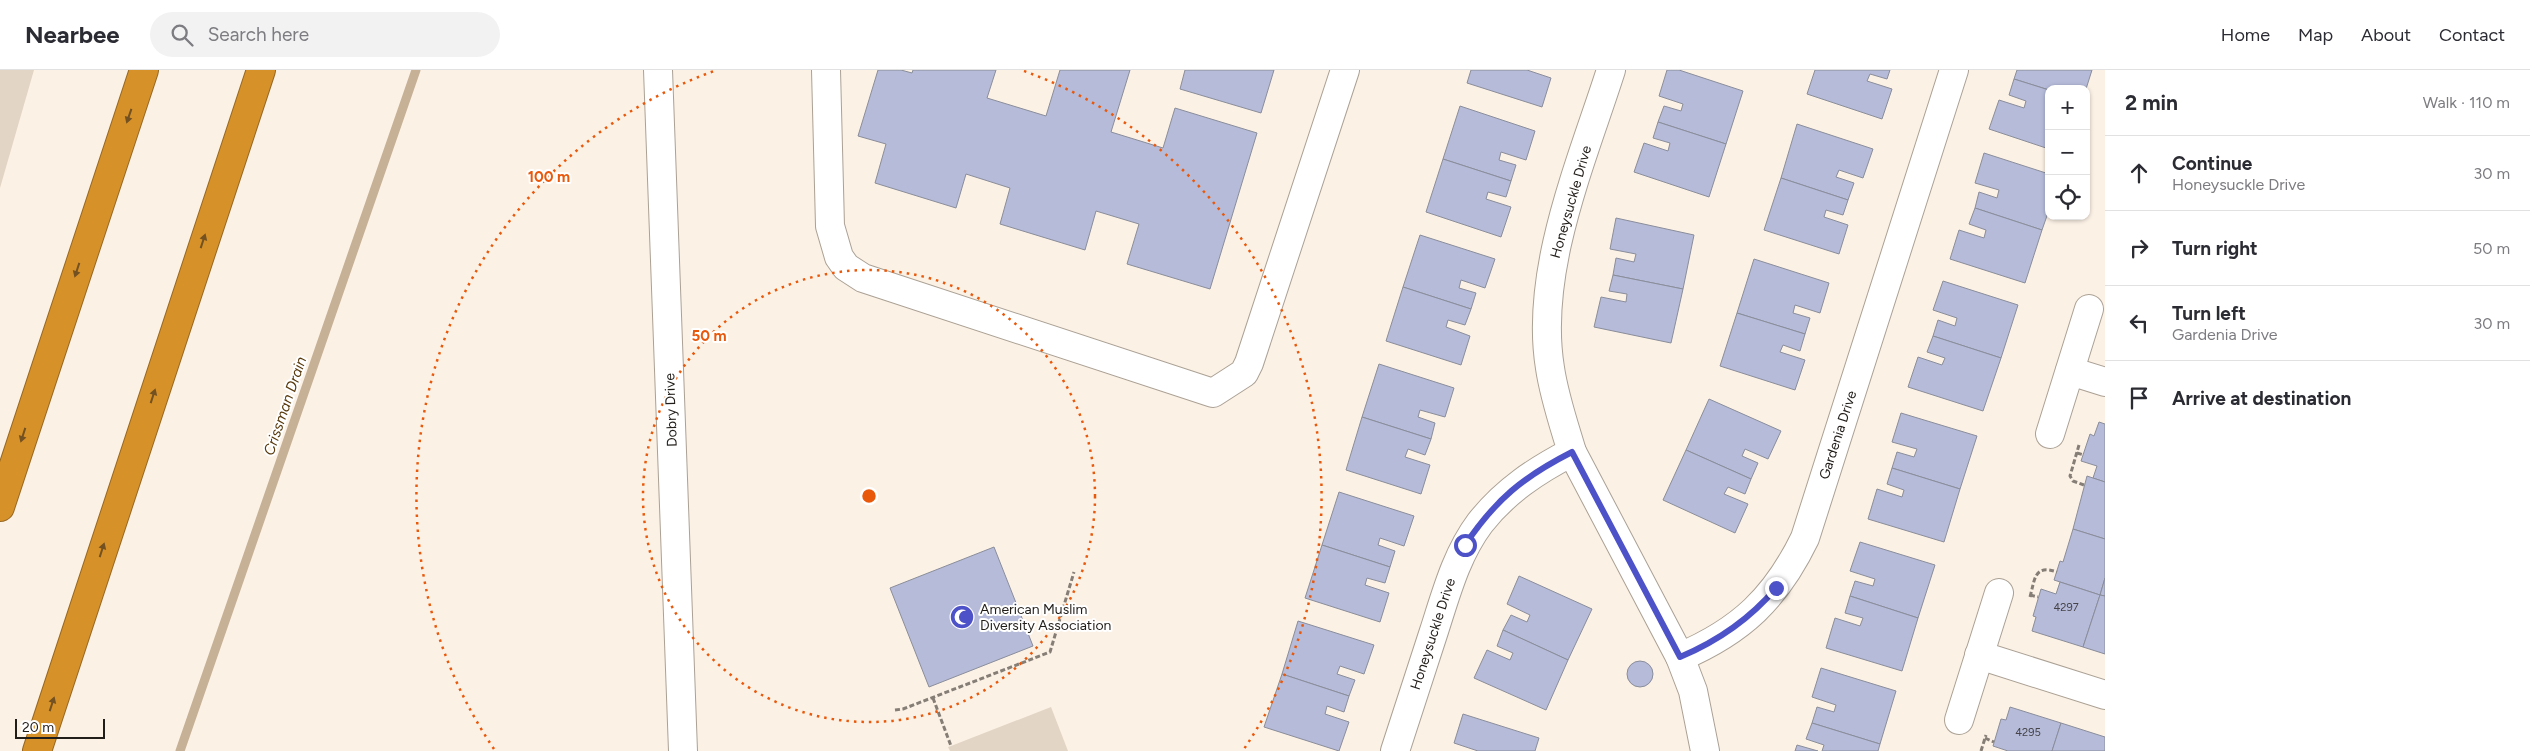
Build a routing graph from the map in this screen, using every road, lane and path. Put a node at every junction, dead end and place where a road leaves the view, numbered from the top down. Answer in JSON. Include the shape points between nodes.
{"nodes":[{"id":1,"x":144,"y":70,"type":"edge"},
{"id":2,"x":261,"y":70,"type":"edge"},
{"id":3,"x":658,"y":70,"type":"edge"},
{"id":4,"x":826,"y":70,"type":"edge"},
{"id":5,"x":1346,"y":70,"type":"edge"},
{"id":6,"x":1611,"y":70,"type":"edge"},
{"id":7,"x":1954,"y":70,"type":"edge"},
{"id":8,"x":2089,"y":309,"type":"dead end"},
{"id":9,"x":2070,"y":371,"type":"junction"},
{"id":10,"x":2105,"y":382,"type":"edge"},
{"id":11,"x":2050,"y":434,"type":"dead end"},
{"id":12,"x":2081,"y":438,"type":"dead end"},
{"id":13,"x":1572,"y":452,"type":"junction"},
{"id":14,"x":2077,"y":453,"type":"junction"},
{"id":15,"x":2084,"y":455,"type":"dead end"},
{"id":16,"x":2084,"y":485,"type":"dead end"},
{"id":17,"x":0,"y":507,"type":"edge"},
{"id":18,"x":1074,"y":572,"type":"dead end"},
{"id":19,"x":2057,"y":572,"type":"dead end"},
{"id":20,"x":1999,"y":593,"type":"dead end"},
{"id":21,"x":2030,"y":595,"type":"junction"},
{"id":22,"x":2038,"y":598,"type":"dead end"},
{"id":23,"x":2028,"y":602,"type":"dead end"},
{"id":24,"x":1979,"y":655,"type":"junction"},
{"id":25,"x":1680,"y":657,"type":"junction"},
{"id":26,"x":2105,"y":695,"type":"edge"},
{"id":27,"x":933,"y":698,"type":"junction"},
{"id":28,"x":895,"y":710,"type":"dead end"},
{"id":29,"x":1959,"y":720,"type":"dead end"},
{"id":30,"x":1985,"y":738,"type":"dead end"},
{"id":31,"x":1994,"y":742,"type":"dead end"},
{"id":32,"x":951,"y":746,"type":"dead end"},
{"id":33,"x":37,"y":751,"type":"edge"},
{"id":34,"x":683,"y":751,"type":"edge"},
{"id":35,"x":1395,"y":751,"type":"edge"},
{"id":36,"x":1705,"y":751,"type":"edge"}],
"edges":[{"from":1,"to":17,"type":"highway","one_way":true},
{"from":33,"to":2,"type":"highway","one_way":true},
{"from":3,"to":34,"type":"street","name":"Dobry Drive"},
{"from":4,"to":5,"type":"street","via":[[830,226],[839,257],[846,267],[863,278],[1213,393],[1244,373],[1249,363]]},
{"from":6,"to":13,"type":"street","name":"Honeysuckle Drive","via":[[1562,225],[1548,307],[1550,367]]},
{"from":7,"to":25,"type":"street","name":"Gardenia Drive","via":[[1805,538],[1792,564],[1759,608],[1710,644]]},
{"from":8,"to":9,"type":"street"},
{"from":9,"to":10,"type":"street"},
{"from":9,"to":11,"type":"street"},
{"from":12,"to":14,"type":"path"},
{"from":13,"to":25,"type":"street"},
{"from":13,"to":35,"type":"street","name":"Honeysuckle Drive","via":[[1528,476],[1501,499],[1465,545],[1446,592]]},
{"from":14,"to":15,"type":"path"},
{"from":14,"to":16,"type":"path","via":[[2070,480]]},
{"from":18,"to":27,"type":"path","via":[[1050,652]]},
{"from":19,"to":21,"type":"path","via":[[2040,570]]},
{"from":20,"to":24,"type":"street"},
{"from":21,"to":22,"type":"path"},
{"from":21,"to":23,"type":"path"},
{"from":24,"to":26,"type":"street"},
{"from":24,"to":29,"type":"street"},
{"from":25,"to":36,"type":"street","via":[[1692,691]]},
{"from":27,"to":28,"type":"path"},
{"from":27,"to":32,"type":"path"},
{"from":30,"to":31,"type":"path"}]}
